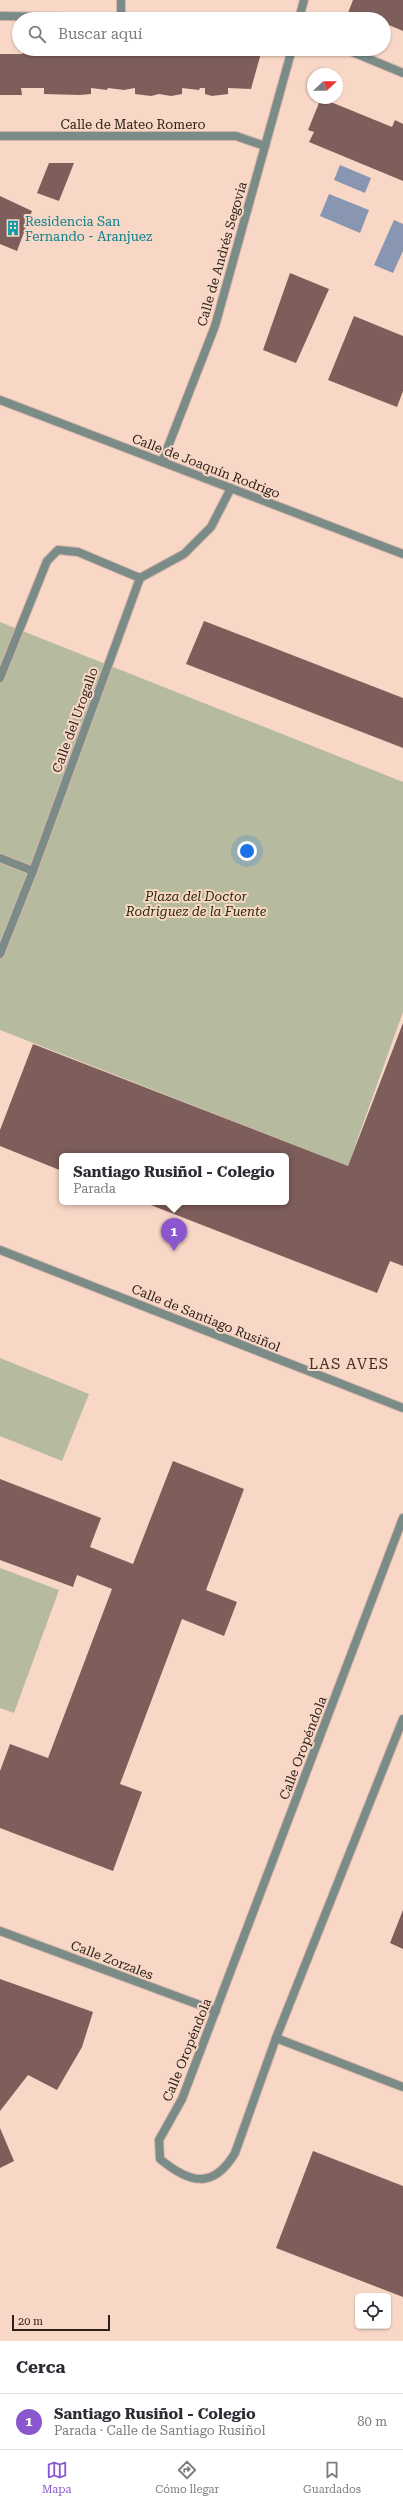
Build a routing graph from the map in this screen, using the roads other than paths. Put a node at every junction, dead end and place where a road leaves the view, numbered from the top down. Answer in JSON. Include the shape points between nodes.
{"nodes":[{"id":1,"x":121,"y":0,"type":"edge"},
{"id":2,"x":304,"y":0,"type":"edge"},
{"id":3,"x":121,"y":12,"type":"edge"},
{"id":4,"x":301,"y":12,"type":"edge"},
{"id":5,"x":0,"y":16,"type":"edge"},
{"id":6,"x":12,"y":16,"type":"edge"},
{"id":7,"x":290,"y":56,"type":"edge"},
{"id":8,"x":362,"y":56,"type":"edge"},
{"id":9,"x":403,"y":73,"type":"edge"},
{"id":10,"x":0,"y":136,"type":"edge"},
{"id":11,"x":265,"y":146,"type":"junction"},
{"id":12,"x":0,"y":400,"type":"edge"},
{"id":13,"x":162,"y":462,"type":"junction"},
{"id":14,"x":230,"y":488,"type":"junction"},
{"id":15,"x":403,"y":554,"type":"edge"},
{"id":16,"x":140,"y":578,"type":"junction"},
{"id":17,"x":0,"y":678,"type":"edge"},
{"id":18,"x":0,"y":858,"type":"edge"},
{"id":19,"x":33,"y":871,"type":"junction"},
{"id":20,"x":0,"y":954,"type":"edge"},
{"id":21,"x":0,"y":1250,"type":"edge"},
{"id":22,"x":403,"y":1408,"type":"edge"},
{"id":23,"x":403,"y":1518,"type":"edge"},
{"id":24,"x":403,"y":1719,"type":"edge"},
{"id":25,"x":0,"y":1931,"type":"edge"},
{"id":26,"x":216,"y":2012,"type":"junction"},
{"id":27,"x":276,"y":2038,"type":"junction"},
{"id":28,"x":403,"y":2087,"type":"edge"}],
"edges":[{"from":1,"to":3,"type":"street"},
{"from":2,"to":4,"type":"street"},
{"from":5,"to":6,"type":"street"},
{"from":7,"to":11,"type":"street","name":"Calle de Andrés Segovia"},
{"from":8,"to":9,"type":"street"},
{"from":10,"to":11,"type":"street","name":"Calle de Mateo Romero","via":[[236,136]]},
{"from":11,"to":13,"type":"street","name":"Calle de Andrés Segovia","via":[[215,326]]},
{"from":12,"to":13,"type":"street","name":"Calle de Joaquín Rodrigo"},
{"from":13,"to":14,"type":"street","name":"Calle de Joaquín Rodrigo"},
{"from":14,"to":15,"type":"street","name":"Calle de Joaquín Rodrigo"},
{"from":14,"to":16,"type":"street","via":[[211,527],[184,554]]},
{"from":16,"to":17,"type":"street","via":[[78,552],[58,550],[47,561]]},
{"from":16,"to":19,"type":"street","name":"Calle del Urogallo"},
{"from":18,"to":19,"type":"street"},
{"from":19,"to":20,"type":"street","name":"Calle del Urogallo"},
{"from":21,"to":22,"type":"street","name":"Calle de Santiago Rusiñol"},
{"from":23,"to":26,"type":"street","name":"Calle Oropéndola"},
{"from":24,"to":27,"type":"street","name":"Calle Oropéndola"},
{"from":25,"to":26,"type":"street","name":"Calle Zorzales"},
{"from":26,"to":27,"type":"street","name":"Calle Oropéndola","via":[[182,2099],[159,2140],[160,2159],[178,2174],[198,2179],[212,2177],[226,2169],[235,2153]]},
{"from":27,"to":28,"type":"street"}]}
